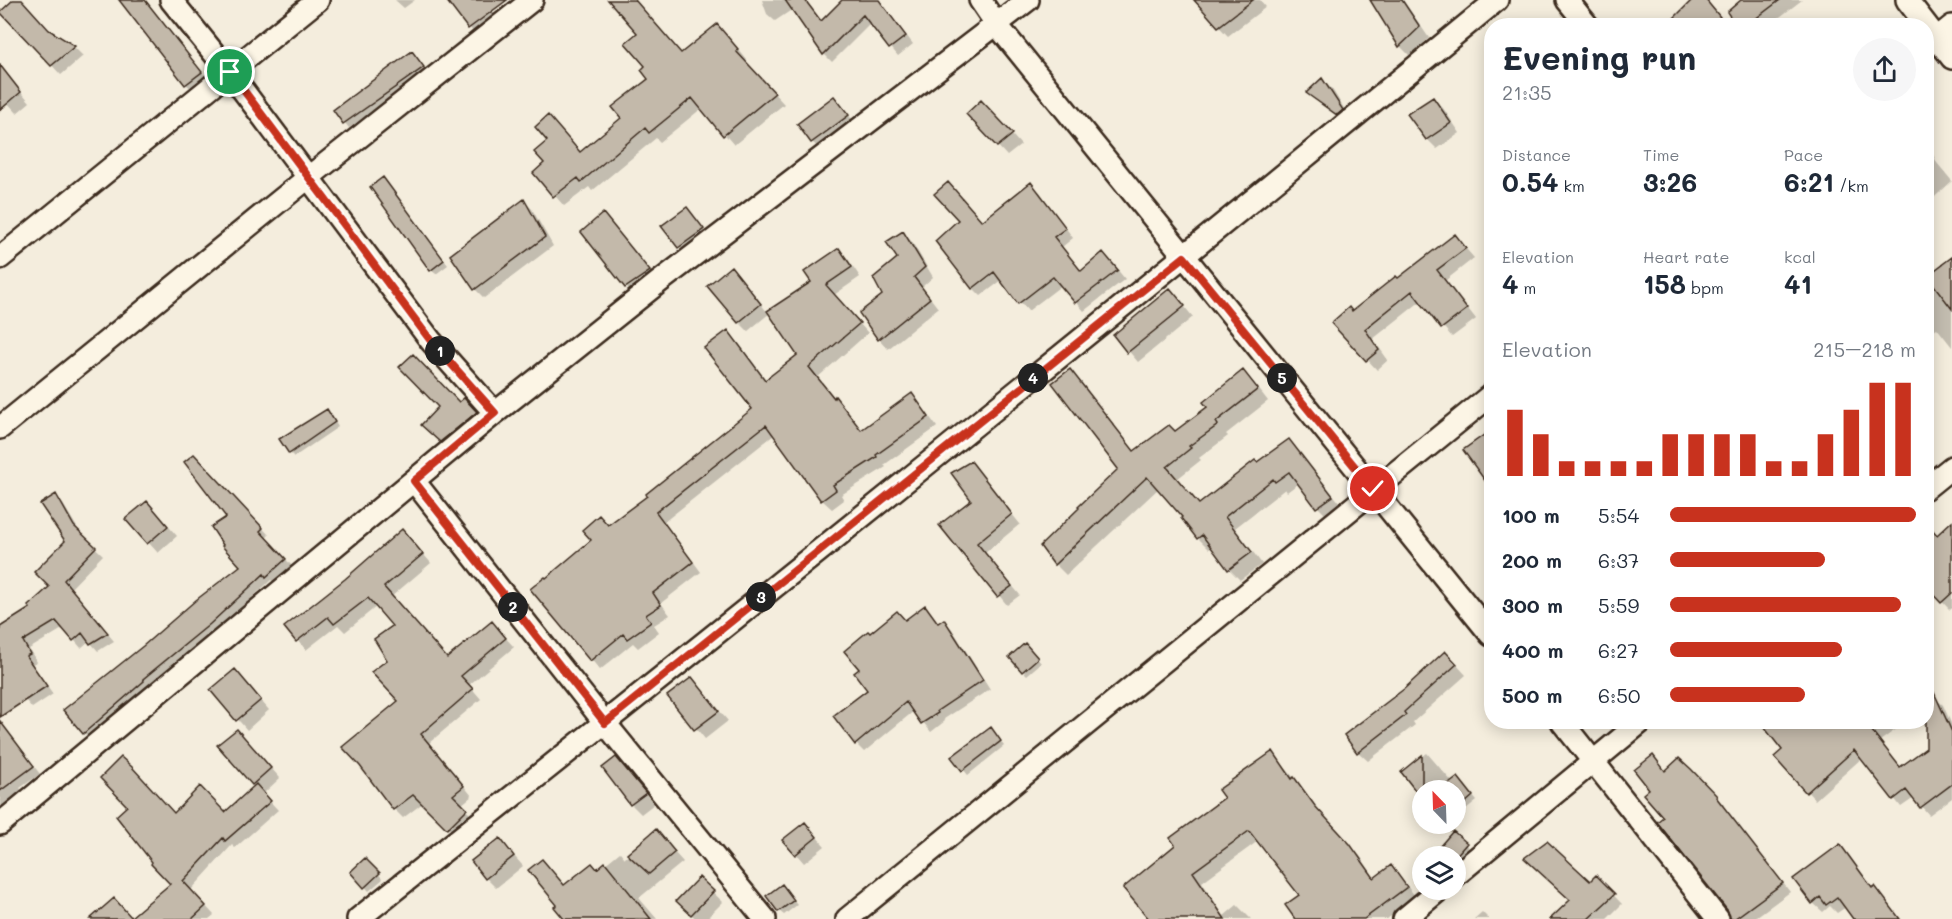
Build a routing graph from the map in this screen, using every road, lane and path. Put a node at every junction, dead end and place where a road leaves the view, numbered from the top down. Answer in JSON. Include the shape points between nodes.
{"nodes":[{"id":1,"x":171,"y":0,"type":"edge"},
{"id":2,"x":318,"y":0,"type":"edge"},
{"id":3,"x":532,"y":0,"type":"edge"},
{"id":4,"x":980,"y":0,"type":"edge"},
{"id":5,"x":1028,"y":0,"type":"edge"},
{"id":6,"x":1497,"y":0,"type":"edge"},
{"id":7,"x":1567,"y":0,"type":"edge"},
{"id":8,"x":1907,"y":0,"type":"edge"},
{"id":9,"x":1582,"y":18,"type":"edge"},
{"id":10,"x":1922,"y":18,"type":"edge"},
{"id":11,"x":997,"y":25,"type":"junction"},
{"id":12,"x":1938,"y":37,"type":"edge"},
{"id":13,"x":1952,"y":58,"type":"edge"},
{"id":14,"x":230,"y":72,"type":"junction"},
{"id":15,"x":309,"y":177,"type":"junction"},
{"id":16,"x":1184,"y":257,"type":"junction"},
{"id":17,"x":0,"y":258,"type":"edge"},
{"id":18,"x":1484,"y":401,"type":"edge"},
{"id":19,"x":495,"y":413,"type":"junction"},
{"id":20,"x":0,"y":428,"type":"edge"},
{"id":21,"x":1952,"y":467,"type":"edge"},
{"id":22,"x":414,"y":481,"type":"junction"},
{"id":23,"x":1934,"y":482,"type":"edge"},
{"id":24,"x":1373,"y":489,"type":"junction"},
{"id":25,"x":1484,"y":626,"type":"edge"},
{"id":26,"x":605,"y":723,"type":"junction"},
{"id":27,"x":1568,"y":729,"type":"edge"},
{"id":28,"x":1632,"y":729,"type":"edge"},
{"id":29,"x":1593,"y":760,"type":"junction"},
{"id":30,"x":0,"y":824,"type":"edge"},
{"id":31,"x":1466,"y":867,"type":"edge"},
{"id":32,"x":1427,"y":900,"type":"edge"},
{"id":33,"x":358,"y":919,"type":"edge"},
{"id":34,"x":765,"y":919,"type":"edge"},
{"id":35,"x":847,"y":919,"type":"edge"},
{"id":36,"x":1404,"y":919,"type":"edge"},
{"id":37,"x":1718,"y":919,"type":"edge"}],
"edges":[{"from":1,"to":14,"type":"street"},
{"from":2,"to":14,"type":"street"},
{"from":3,"to":15,"type":"street"},
{"from":4,"to":11,"type":"street"},
{"from":5,"to":11,"type":"street"},
{"from":6,"to":16,"type":"street"},
{"from":7,"to":9,"type":"street"},
{"from":8,"to":10,"type":"street"},
{"from":11,"to":16,"type":"street"},
{"from":11,"to":19,"type":"street","via":[[659,282]]},
{"from":12,"to":13,"type":"street"},
{"from":14,"to":15,"type":"street"},
{"from":14,"to":17,"type":"street"},
{"from":15,"to":19,"type":"street","via":[[431,341]]},
{"from":15,"to":20,"type":"street"},
{"from":16,"to":24,"type":"street"},
{"from":16,"to":26,"type":"street"},
{"from":18,"to":24,"type":"street"},
{"from":19,"to":22,"type":"street"},
{"from":21,"to":23,"type":"street"},
{"from":22,"to":26,"type":"street"},
{"from":22,"to":30,"type":"street"},
{"from":24,"to":25,"type":"street"},
{"from":24,"to":35,"type":"street"},
{"from":26,"to":33,"type":"street"},
{"from":26,"to":34,"type":"street"},
{"from":27,"to":29,"type":"street"},
{"from":28,"to":29,"type":"street"},
{"from":29,"to":31,"type":"street"},
{"from":29,"to":37,"type":"street"},
{"from":32,"to":36,"type":"street"}]}
